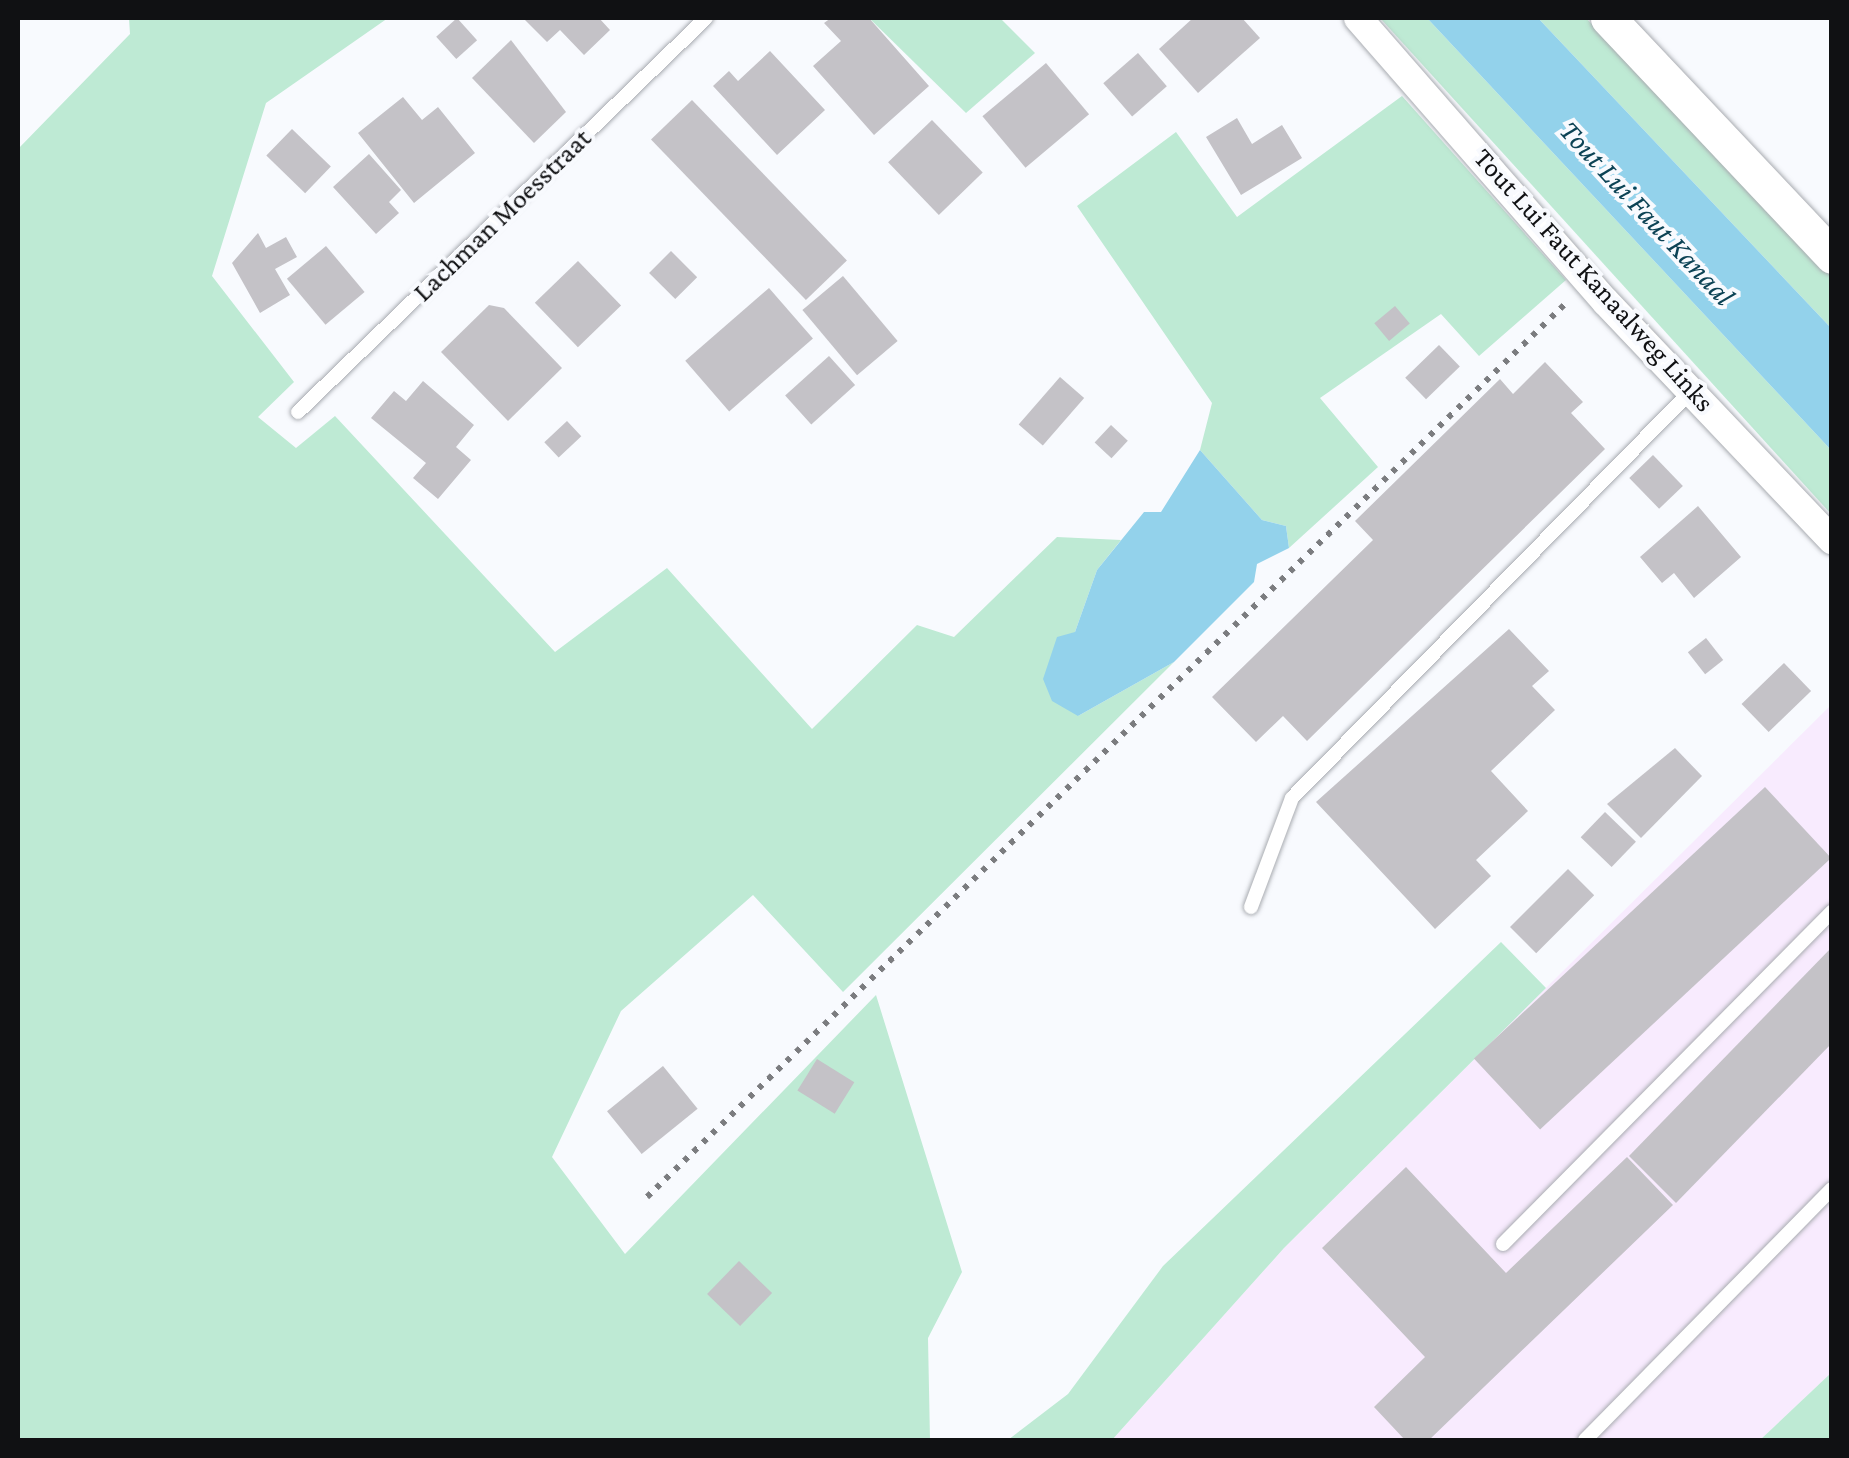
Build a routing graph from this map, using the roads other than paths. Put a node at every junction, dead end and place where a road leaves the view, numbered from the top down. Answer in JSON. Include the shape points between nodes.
{"nodes":[{"id":1,"x":706,"y":18,"type":"edge"},
{"id":2,"x":1358,"y":18,"type":"edge"},
{"id":3,"x":1608,"y":18,"type":"edge"},
{"id":4,"x":1832,"y":256,"type":"edge"},
{"id":5,"x":1691,"y":391,"type":"junction"},
{"id":6,"x":298,"y":412,"type":"dead end"},
{"id":7,"x":1832,"y":540,"type":"edge"},
{"id":8,"x":1251,"y":906,"type":"dead end"},
{"id":9,"x":1832,"y":911,"type":"edge"},
{"id":10,"x":1832,"y":1189,"type":"edge"},
{"id":11,"x":1504,"y":1244,"type":"dead end"},
{"id":12,"x":1585,"y":1440,"type":"edge"}],
"edges":[{"from":1,"to":6,"type":"lane","name":"Lachman Moesstraat"},
{"from":2,"to":5,"type":"street","name":"Tout Lui Faut Kanaalweg Links"},
{"from":3,"to":4,"type":"street"},
{"from":5,"to":7,"type":"street","name":"Tout Lui Faut Kanaalweg Links"},
{"from":5,"to":8,"type":"lane","via":[[1292,798]]},
{"from":9,"to":11,"type":"lane"},
{"from":10,"to":12,"type":"lane"}]}
